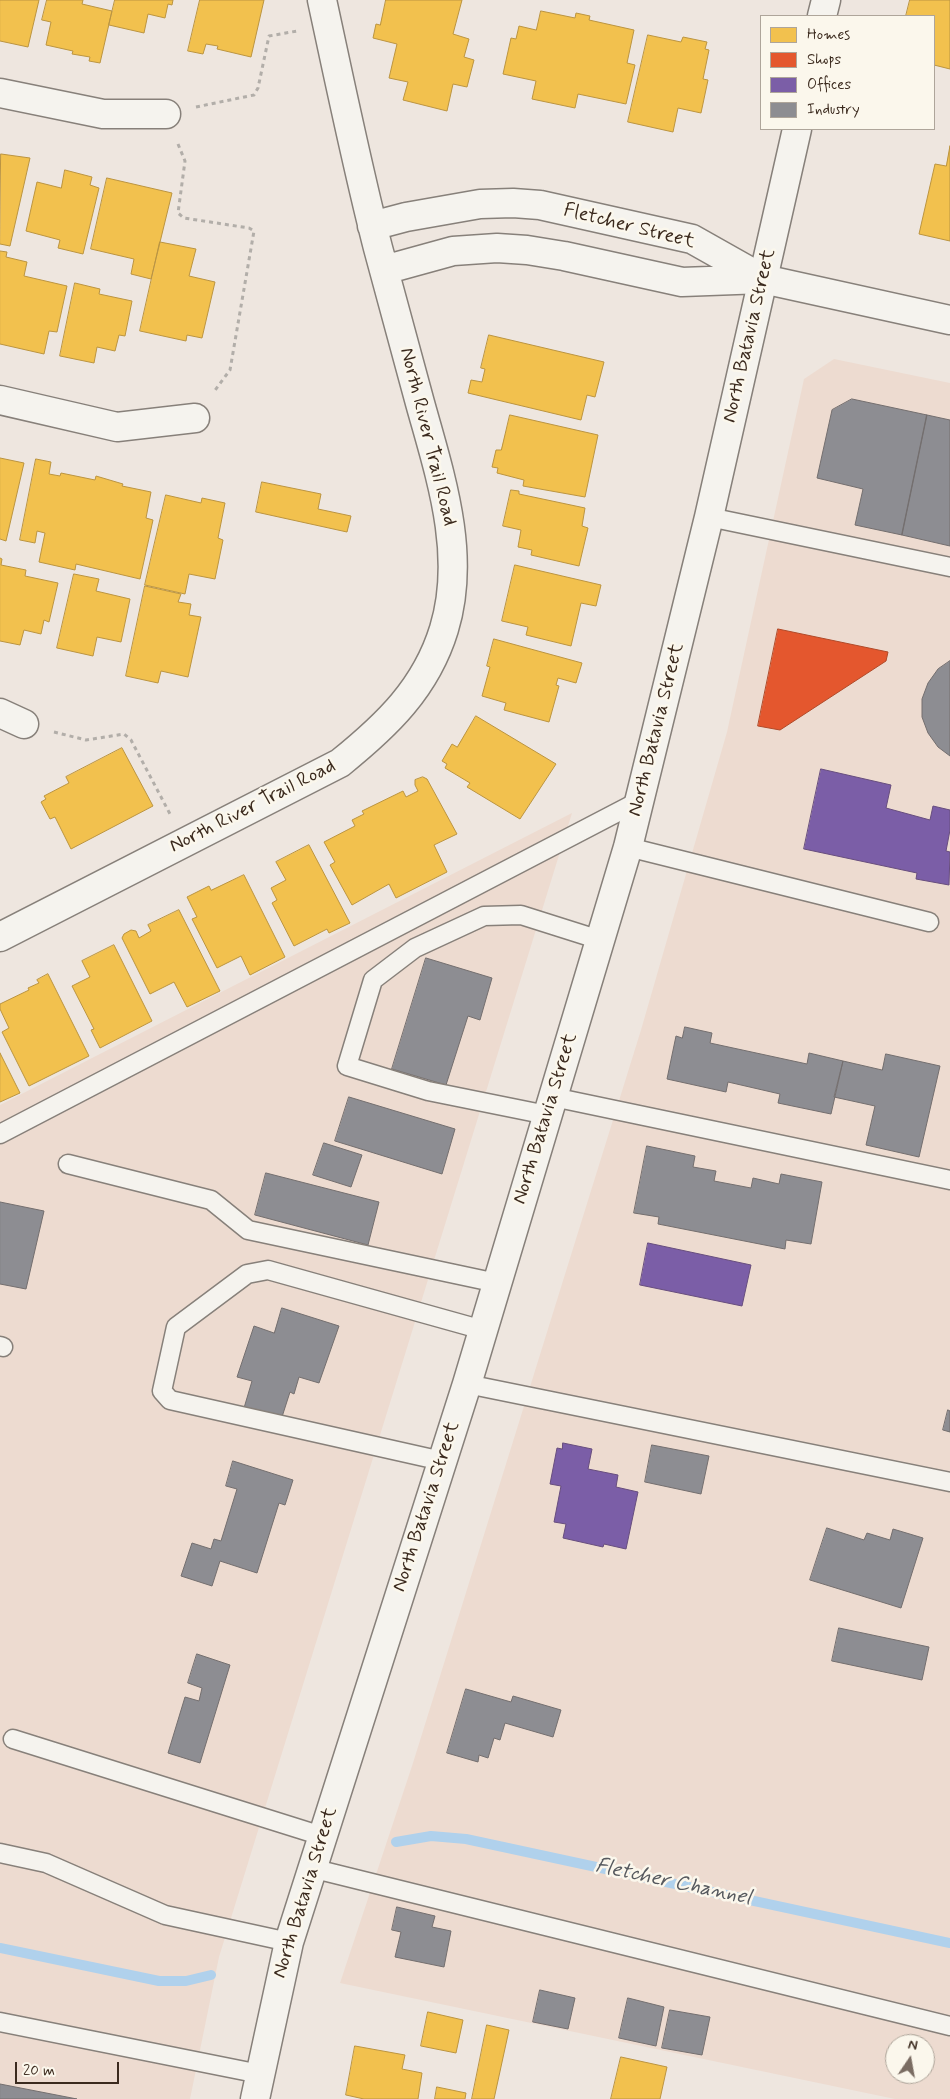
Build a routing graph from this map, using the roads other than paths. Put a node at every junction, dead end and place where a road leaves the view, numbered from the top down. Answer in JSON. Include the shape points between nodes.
{"nodes":[{"id":1,"x":826,"y":0,"type":"edge"},
{"id":2,"x":324,"y":13,"type":"edge"},
{"id":3,"x":822,"y":15,"type":"edge"},
{"id":4,"x":0,"y":93,"type":"edge"},
{"id":5,"x":166,"y":114,"type":"road end"},
{"id":6,"x":797,"y":130,"type":"edge"},
{"id":7,"x":372,"y":226,"type":"junction"},
{"id":8,"x":384,"y":270,"type":"junction"},
{"id":9,"x":764,"y":279,"type":"junction"},
{"id":10,"x":950,"y":320,"type":"edge"},
{"id":11,"x":0,"y":400,"type":"edge"},
{"id":12,"x":195,"y":418,"type":"road end"},
{"id":13,"x":708,"y":517,"type":"junction"},
{"id":14,"x":950,"y":567,"type":"edge"},
{"id":15,"x":641,"y":800,"type":"junction"},
{"id":16,"x":628,"y":847,"type":"junction"},
{"id":17,"x":929,"y":922,"type":"dead end"},
{"id":18,"x":0,"y":937,"type":"edge"},
{"id":19,"x":600,"y":940,"type":"junction"},
{"id":20,"x":550,"y":1106,"type":"junction"},
{"id":21,"x":0,"y":1134,"type":"edge"},
{"id":22,"x":68,"y":1164,"type":"dead end"},
{"id":23,"x":950,"y":1180,"type":"edge"},
{"id":24,"x":497,"y":1284,"type":"junction"},
{"id":25,"x":483,"y":1330,"type":"junction"},
{"id":26,"x":466,"y":1384,"type":"junction"},
{"id":27,"x":442,"y":1461,"type":"junction"},
{"id":28,"x":950,"y":1482,"type":"edge"},
{"id":29,"x":13,"y":1739,"type":"dead end"},
{"id":30,"x":322,"y":1836,"type":"junction"},
{"id":31,"x":0,"y":1853,"type":"edge"},
{"id":32,"x":311,"y":1868,"type":"junction"},
{"id":33,"x":289,"y":1942,"type":"junction"},
{"id":34,"x":0,"y":2022,"type":"edge"},
{"id":35,"x":950,"y":2026,"type":"edge"},
{"id":36,"x":257,"y":2087,"type":"edge"}],
"edges":[{"from":1,"to":3,"type":"street"},
{"from":2,"to":7,"type":"street","name":"North River Trail Road"},
{"from":4,"to":5,"type":"street","via":[[103,114]]},
{"from":6,"to":9,"type":"street","name":"North Batavia Street"},
{"from":7,"to":8,"type":"street","name":"North River Trail Road"},
{"from":7,"to":9,"type":"street","name":"Fletcher Street","via":[[480,204],[540,205],[692,239]]},
{"from":8,"to":9,"type":"street","name":"Fletcher Street","via":[[453,251],[497,248],[564,256],[682,282]]},
{"from":8,"to":18,"type":"street","name":"North River Trail Road","via":[[436,459],[453,549],[452,589],[444,629],[428,668],[382,729],[340,763]]},
{"from":9,"to":10,"type":"street"},
{"from":9,"to":13,"type":"street","name":"North Batavia Street"},
{"from":11,"to":12,"type":"street","via":[[117,426]]},
{"from":13,"to":14,"type":"lane"},
{"from":13,"to":15,"type":"street","name":"North Batavia Street"},
{"from":15,"to":16,"type":"street","name":"North Batavia Street"},
{"from":15,"to":21,"type":"lane"},
{"from":16,"to":17,"type":"lane"},
{"from":16,"to":19,"type":"street","name":"North Batavia Street"},
{"from":19,"to":20,"type":"street","name":"North Batavia Street"},
{"from":19,"to":20,"type":"lane","via":[[521,915],[484,916],[415,948],[373,980],[347,1066],[428,1091]]},
{"from":20,"to":23,"type":"lane","via":[[786,1144]]},
{"from":20,"to":24,"type":"street","name":"North Batavia Street"},
{"from":22,"to":24,"type":"lane","via":[[211,1200],[248,1230]]},
{"from":24,"to":25,"type":"street","name":"North Batavia Street"},
{"from":25,"to":26,"type":"street","name":"North Batavia Street"},
{"from":25,"to":27,"type":"lane","via":[[268,1270],[247,1274],[176,1327],[162,1391],[170,1400]]},
{"from":26,"to":27,"type":"street","name":"North Batavia Street"},
{"from":26,"to":28,"type":"lane"},
{"from":27,"to":30,"type":"street","name":"North Batavia Street"},
{"from":29,"to":30,"type":"lane"},
{"from":30,"to":32,"type":"street","name":"North Batavia Street"},
{"from":31,"to":33,"type":"lane","via":[[46,1863],[165,1915]]},
{"from":32,"to":33,"type":"street","name":"North Batavia Street"},
{"from":32,"to":35,"type":"lane"},
{"from":33,"to":36,"type":"street","name":"North Batavia Street"},
{"from":34,"to":36,"type":"lane"}]}
